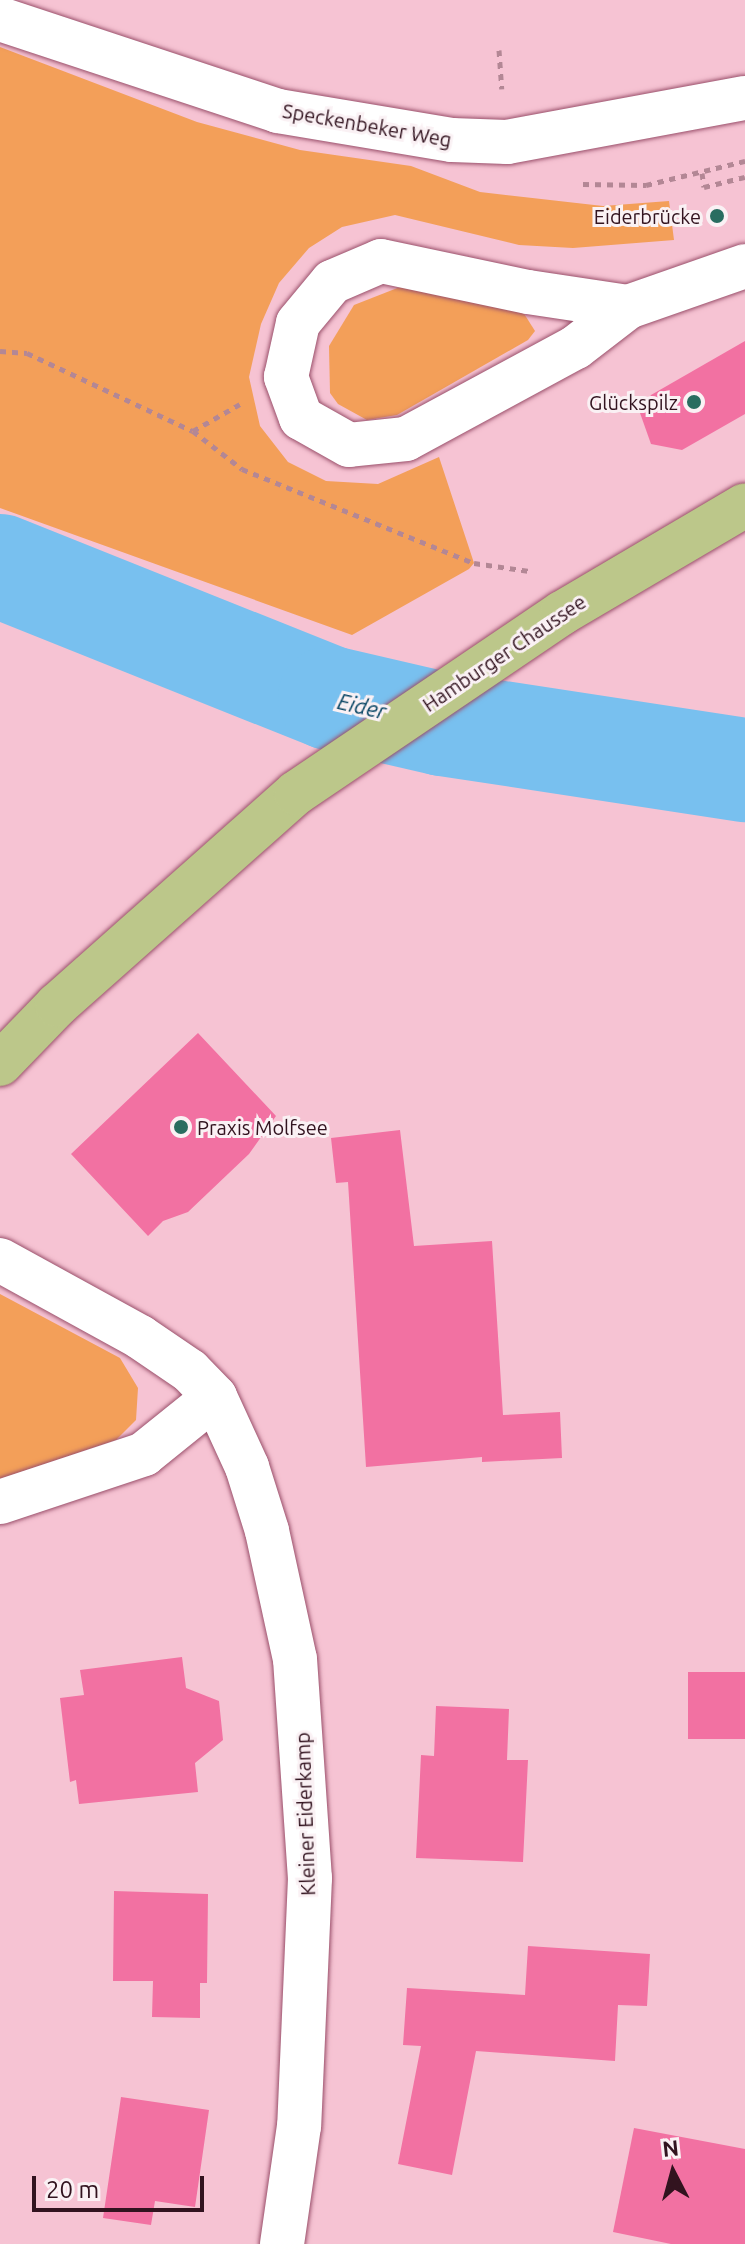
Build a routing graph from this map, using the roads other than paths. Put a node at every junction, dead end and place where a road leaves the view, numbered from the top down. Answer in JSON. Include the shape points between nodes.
{"nodes":[{"id":1,"x":0,"y":19,"type":"edge"},
{"id":2,"x":745,"y":98,"type":"edge"},
{"id":3,"x":745,"y":266,"type":"edge"},
{"id":4,"x":628,"y":307,"type":"junction"},
{"id":5,"x":745,"y":505,"type":"edge"},
{"id":6,"x":0,"y":1064,"type":"edge"},
{"id":7,"x":0,"y":1260,"type":"edge"},
{"id":8,"x":215,"y":1397,"type":"junction"},
{"id":9,"x":0,"y":1502,"type":"edge"},
{"id":10,"x":282,"y":2244,"type":"edge"}],
"edges":[{"from":1,"to":2,"type":"street","name":"Speckenbeker Weg","via":[[278,111],[452,140],[507,142]]},
{"from":3,"to":4,"type":"street"},
{"from":4,"to":4,"type":"street","via":[[381,261],[332,282],[298,323],[286,377],[301,418],[349,445],[406,439],[576,347]]},
{"from":5,"to":6,"type":"main road","name":"Hamburger Chaussee","via":[[562,613],[296,793],[57,1005]]},
{"from":7,"to":8,"type":"street","name":"Kleiner Eiderkamp","via":[[140,1337],[190,1371]]},
{"from":8,"to":9,"type":"street","via":[[144,1454]]},
{"from":8,"to":10,"type":"street","name":"Kleiner Eiderkamp","via":[[247,1467],[267,1531],[295,1659],[303,1741],[309,1894],[299,2126]]}]}
